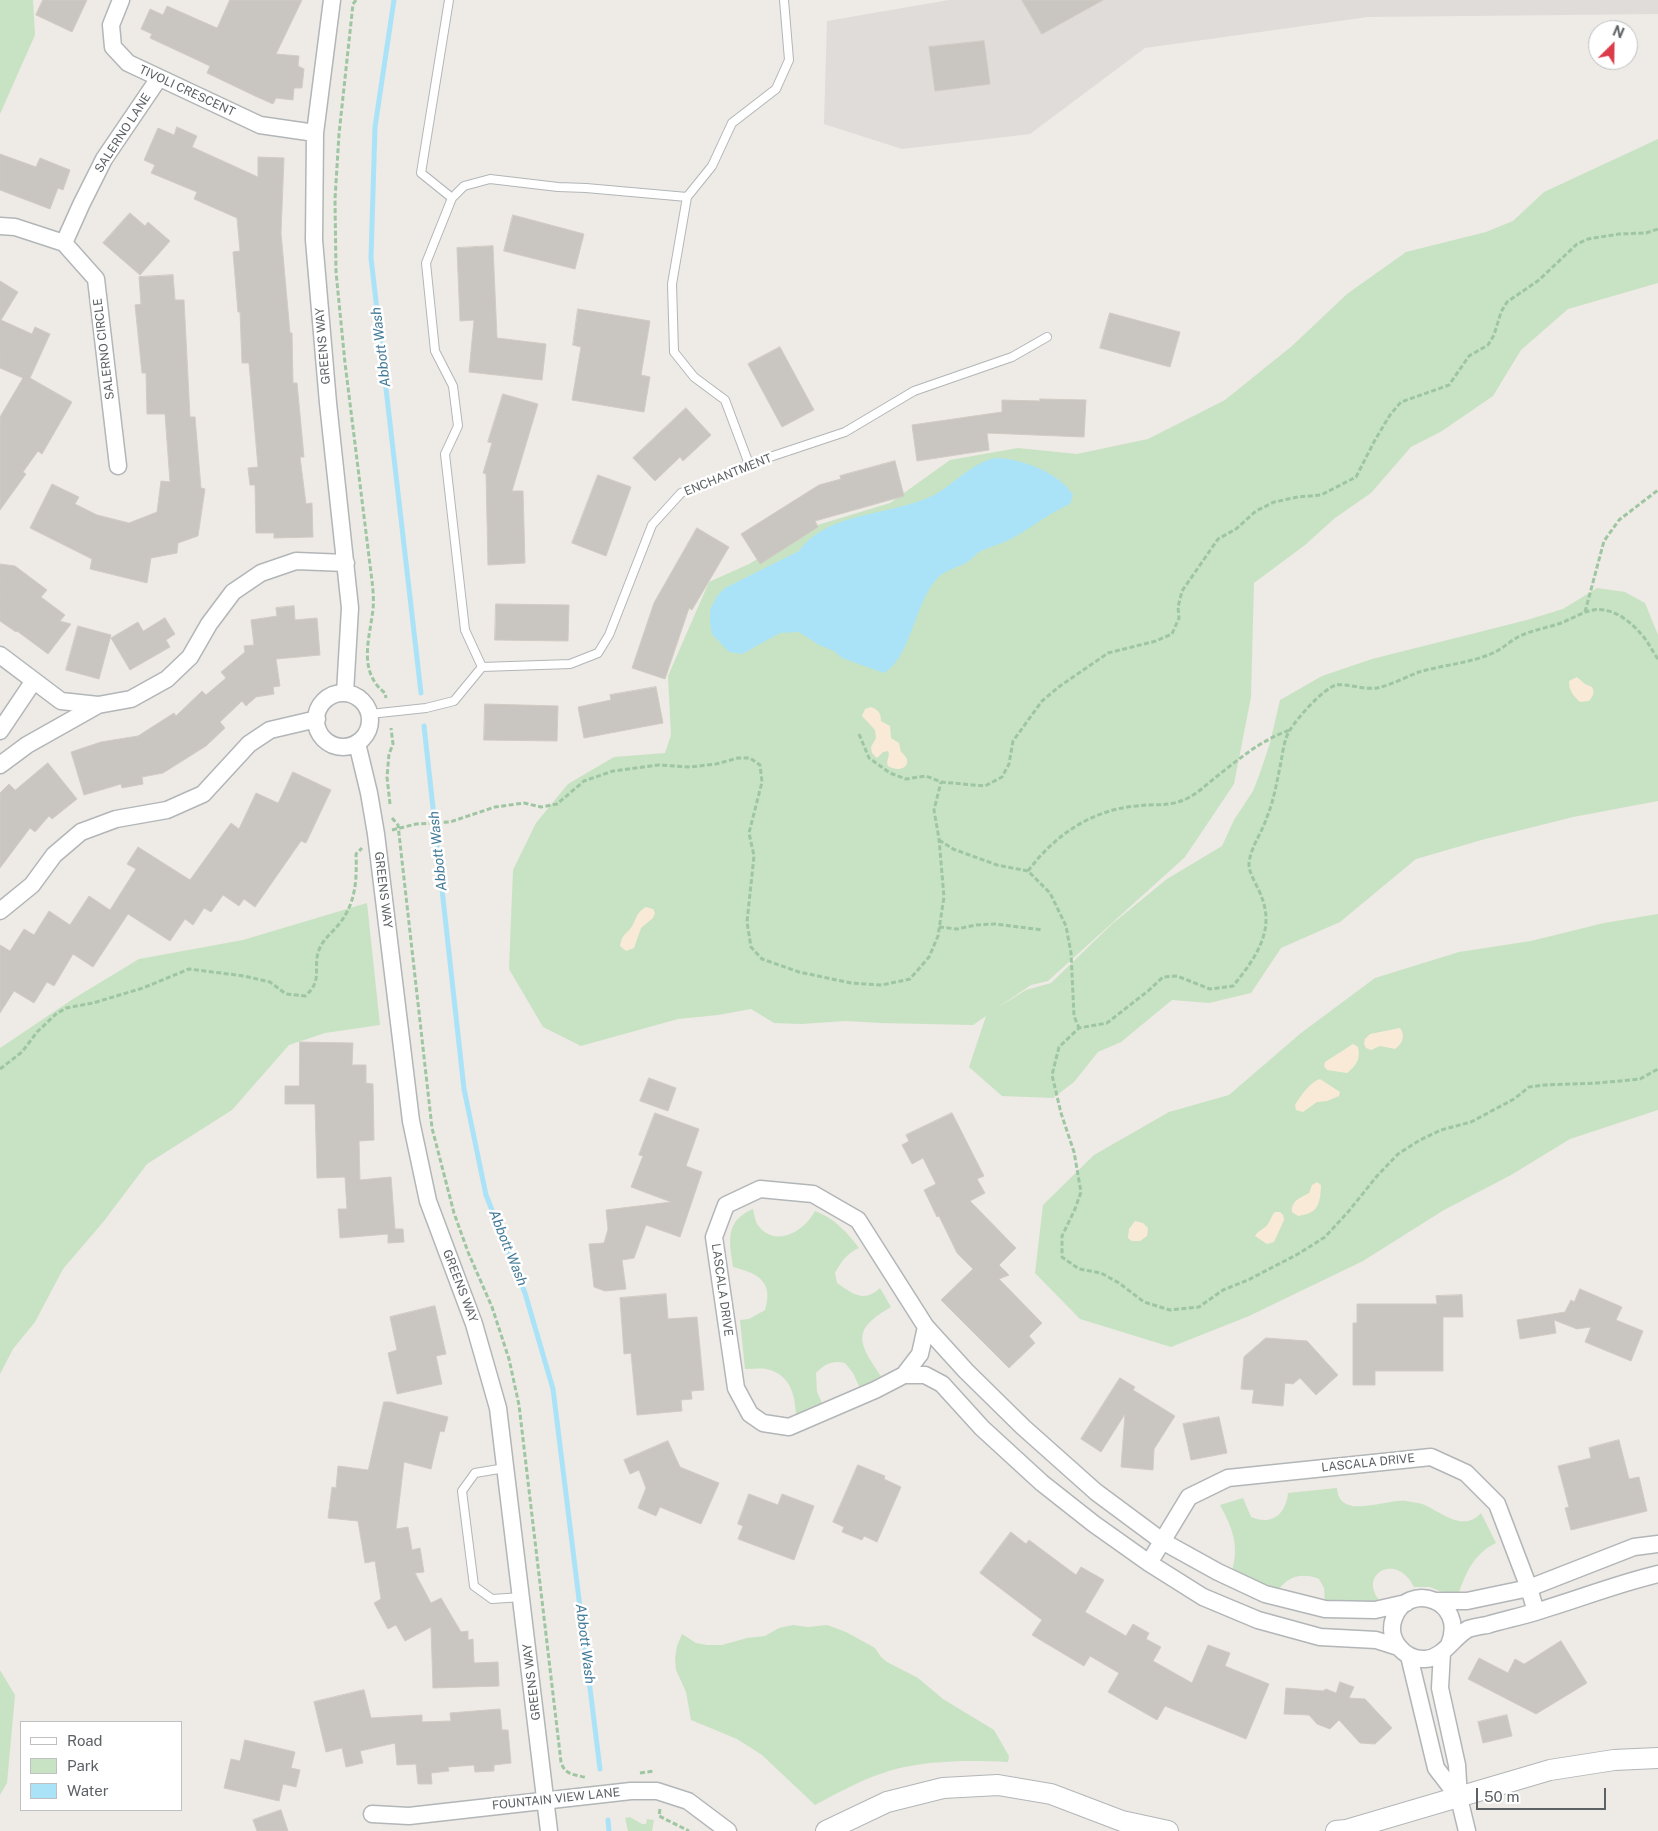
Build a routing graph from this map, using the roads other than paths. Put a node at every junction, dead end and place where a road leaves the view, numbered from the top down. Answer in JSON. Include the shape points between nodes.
{"nodes":[{"id":1,"x":121,"y":0,"type":"edge"},
{"id":2,"x":332,"y":0,"type":"edge"},
{"id":3,"x":449,"y":0,"type":"edge"},
{"id":4,"x":784,"y":0,"type":"edge"},
{"id":5,"x":159,"y":78,"type":"junction"},
{"id":6,"x":315,"y":132,"type":"junction"},
{"id":7,"x":687,"y":197,"type":"junction"},
{"id":8,"x":452,"y":198,"type":"junction"},
{"id":9,"x":0,"y":226,"type":"edge"},
{"id":10,"x":64,"y":244,"type":"junction"},
{"id":11,"x":1047,"y":336,"type":"dead end"},
{"id":12,"x":749,"y":464,"type":"junction"},
{"id":13,"x":118,"y":466,"type":"dead end"},
{"id":14,"x":346,"y":563,"type":"junction"},
{"id":15,"x":0,"y":655,"type":"edge"},
{"id":16,"x":482,"y":667,"type":"junction"},
{"id":17,"x":33,"y":682,"type":"junction"},
{"id":18,"x":345,"y":693,"type":"junction"},
{"id":19,"x":98,"y":705,"type":"junction"},
{"id":20,"x":370,"y":714,"type":"junction"},
{"id":21,"x":317,"y":719,"type":"junction"},
{"id":22,"x":0,"y":731,"type":"edge"},
{"id":23,"x":357,"y":743,"type":"junction"},
{"id":24,"x":0,"y":765,"type":"edge"},
{"id":25,"x":0,"y":911,"type":"edge"},
{"id":26,"x":926,"y":1327,"type":"junction"},
{"id":27,"x":904,"y":1375,"type":"junction"},
{"id":28,"x":505,"y":1468,"type":"junction"},
{"id":29,"x":1162,"y":1541,"type":"junction"},
{"id":30,"x":1658,"y":1544,"type":"edge"},
{"id":31,"x":1149,"y":1563,"type":"junction"},
{"id":32,"x":1658,"y":1574,"type":"edge"},
{"id":33,"x":1529,"y":1588,"type":"junction"},
{"id":34,"x":522,"y":1597,"type":"junction"},
{"id":35,"x":1436,"y":1601,"type":"junction"},
{"id":36,"x":1406,"y":1603,"type":"junction"},
{"id":37,"x":1536,"y":1612,"type":"junction"},
{"id":38,"x":1445,"y":1649,"type":"junction"},
{"id":39,"x":1404,"y":1652,"type":"junction"},
{"id":40,"x":1658,"y":1758,"type":"edge"},
{"id":41,"x":1459,"y":1798,"type":"junction"},
{"id":42,"x":546,"y":1800,"type":"junction"},
{"id":43,"x":372,"y":1814,"type":"dead end"},
{"id":44,"x":549,"y":1831,"type":"edge"},
{"id":45,"x":728,"y":1831,"type":"edge"},
{"id":46,"x":826,"y":1831,"type":"edge"},
{"id":47,"x":1168,"y":1831,"type":"edge"},
{"id":48,"x":1336,"y":1831,"type":"edge"},
{"id":49,"x":1467,"y":1831,"type":"edge"}],
"edges":[{"from":1,"to":5,"type":"street","name":"TIVOLI CRESCENT","via":[[111,25],[113,47],[128,63]]},
{"from":2,"to":6,"type":"street","name":"GREENS WAY"},
{"from":3,"to":8,"type":"lane","via":[[422,173]]},
{"from":4,"to":7,"type":"lane","via":[[789,60],[776,89],[732,123],[712,166]]},
{"from":5,"to":6,"type":"street","name":"TIVOLI CRESCENT","via":[[260,125]]},
{"from":5,"to":10,"type":"street","name":"SALERNO LANE","via":[[104,159]]},
{"from":6,"to":14,"type":"street","name":"GREENS WAY","via":[[314,240]]},
{"from":7,"to":8,"type":"lane","via":[[558,188],[490,178],[464,186]]},
{"from":7,"to":12,"type":"lane","via":[[672,284],[674,352],[694,377],[725,400]]},
{"from":8,"to":16,"type":"lane","via":[[426,263],[435,351],[453,386],[458,426],[445,454],[465,630]]},
{"from":9,"to":10,"type":"street"},
{"from":10,"to":13,"type":"street","name":"SALERNO CIRCLE","via":[[96,279]]},
{"from":11,"to":12,"type":"lane","name":"ENCHANTMENT","via":[[1012,357],[914,391],[845,432]]},
{"from":12,"to":16,"type":"lane","name":"ENCHANTMENT","via":[[681,493],[652,525],[609,635],[598,653],[570,664]]},
{"from":14,"to":18,"type":"street","name":"GREENS WAY","via":[[350,608]]},
{"from":14,"to":19,"type":"street","via":[[296,561],[260,573],[233,592],[190,657],[168,679],[131,699]]},
{"from":15,"to":17,"type":"street"},
{"from":16,"to":20,"type":"lane","via":[[454,701],[426,708]]},
{"from":17,"to":19,"type":"street","via":[[61,701]]},
{"from":17,"to":22,"type":"street"},
{"from":18,"to":20,"type":"street","via":[[361,700]]},
{"from":18,"to":21,"type":"street","via":[[329,697],[318,710]]},
{"from":19,"to":24,"type":"street","via":[[27,745]]},
{"from":20,"to":23,"type":"street","via":[[368,730]]},
{"from":21,"to":23,"type":"street","via":[[326,740],[341,746]]},
{"from":21,"to":25,"type":"street","via":[[270,730],[256,739],[202,794],[167,810],[116,819],[81,832],[54,855],[32,885]]},
{"from":23,"to":28,"type":"street","name":"GREENS WAY","via":[[376,834],[411,1120],[426,1192],[477,1334],[498,1408]]},
{"from":26,"to":27,"type":"street","name":"LASCALA DRIVE","via":[[920,1354]]},
{"from":26,"to":27,"type":"street","name":"LASCALA DRIVE","via":[[858,1220],[814,1194],[760,1189],[726,1205],[714,1237],[736,1388],[750,1414],[763,1423],[789,1427]]},
{"from":26,"to":29,"type":"street","name":"LASCALA DRIVE","via":[[1023,1427],[1096,1492]]},
{"from":27,"to":31,"type":"street","via":[[925,1375],[942,1384],[982,1428],[1042,1483]]},
{"from":28,"to":34,"type":"street","name":"GREENS WAY"},
{"from":28,"to":34,"type":"lane","via":[[475,1473],[462,1491],[474,1586],[492,1598]]},
{"from":29,"to":31,"type":"street","name":"LASCALA DRIVE"},
{"from":29,"to":33,"type":"street","name":"LASCALA DRIVE","via":[[1189,1497],[1228,1478],[1431,1457],[1466,1473],[1497,1504]]},
{"from":29,"to":36,"type":"street","name":"LASCALA DRIVE","via":[[1265,1594],[1325,1609],[1375,1610]]},
{"from":30,"to":33,"type":"street","via":[[1634,1547]]},
{"from":31,"to":39,"type":"street","via":[[1203,1598],[1258,1620],[1320,1637],[1376,1640]]},
{"from":32,"to":37,"type":"street","via":[[1627,1581]]},
{"from":33,"to":35,"type":"street","via":[[1467,1601]]},
{"from":33,"to":37,"type":"street","name":"LASCALA DRIVE"},
{"from":34,"to":42,"type":"street","name":"GREENS WAY"},
{"from":35,"to":36,"type":"street","via":[[1416,1598]]},
{"from":35,"to":38,"type":"street","via":[[1450,1615],[1453,1625],[1453,1635]]},
{"from":36,"to":39,"type":"street","via":[[1394,1618],[1392,1628],[1394,1638]]},
{"from":37,"to":38,"type":"street","via":[[1468,1630]]},
{"from":38,"to":39,"type":"street","via":[[1426,1659]]},
{"from":38,"to":41,"type":"street","via":[[1440,1688],[1457,1765]]},
{"from":39,"to":41,"type":"street","via":[[1436,1768]]},
{"from":40,"to":41,"type":"street","via":[[1614,1760],[1550,1770]]},
{"from":41,"to":48,"type":"street"},
{"from":41,"to":49,"type":"street"},
{"from":42,"to":43,"type":"street","name":"FOUNTAIN VIEW LANE","via":[[409,1816]]},
{"from":42,"to":44,"type":"street","name":"GREENS WAY"},
{"from":42,"to":45,"type":"street","name":"FOUNTAIN VIEW LANE","via":[[657,1791],[688,1802]]},
{"from":46,"to":47,"type":"street","via":[[886,1802],[943,1788],[998,1786],[1051,1794],[1122,1821]]}]}
